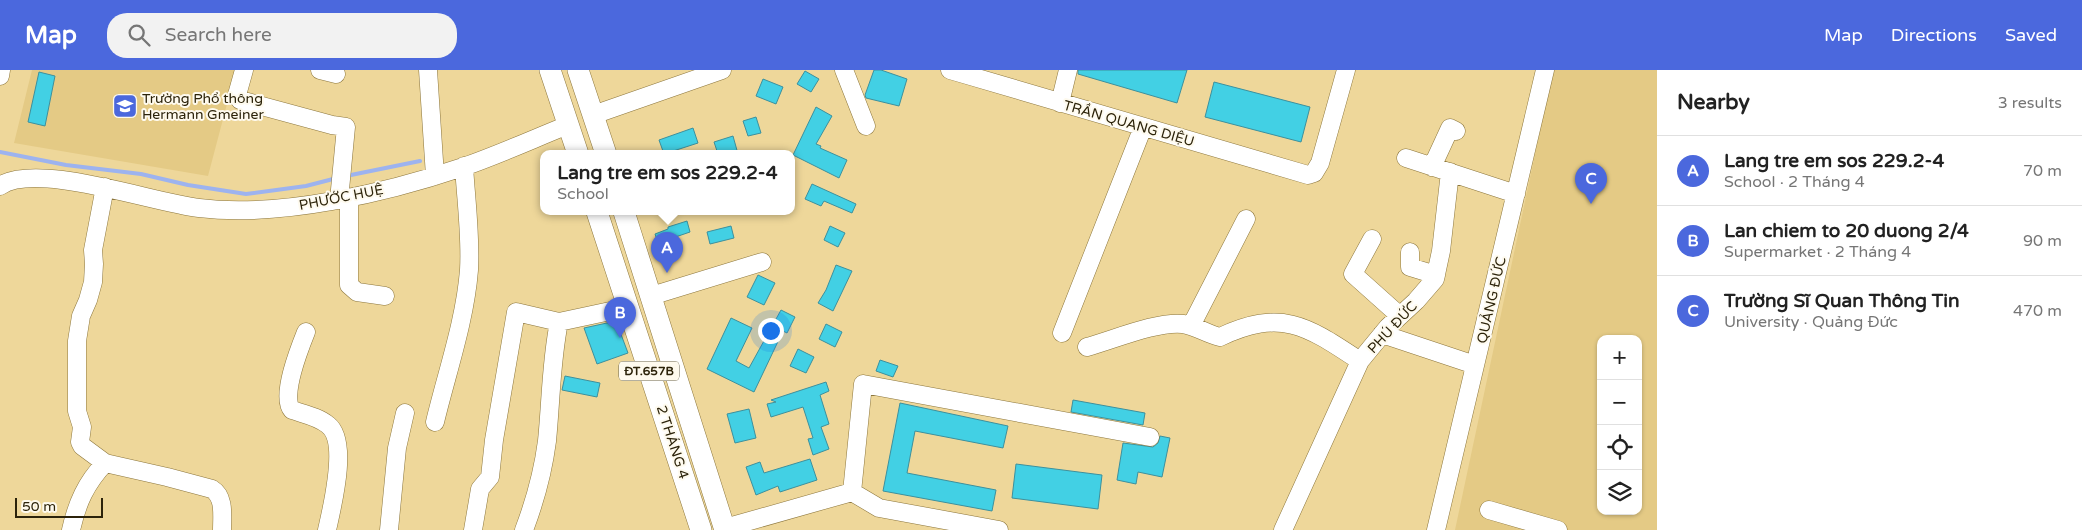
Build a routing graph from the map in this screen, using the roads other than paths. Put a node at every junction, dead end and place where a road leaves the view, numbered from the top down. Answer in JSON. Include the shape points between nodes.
{"nodes":[{"id":1,"x":2,"y":70,"type":"edge"},
{"id":2,"x":244,"y":70,"type":"edge"},
{"id":3,"x":428,"y":70,"type":"edge"},
{"id":4,"x":550,"y":70,"type":"edge"},
{"id":5,"x":578,"y":70,"type":"edge"},
{"id":6,"x":722,"y":70,"type":"edge"},
{"id":7,"x":844,"y":70,"type":"edge"},
{"id":8,"x":950,"y":70,"type":"edge"},
{"id":9,"x":1068,"y":70,"type":"edge"},
{"id":10,"x":1346,"y":70,"type":"edge"},
{"id":11,"x":1545,"y":70,"type":"edge"},
{"id":12,"x":0,"y":76,"type":"edge"},
{"id":13,"x":1060,"y":103,"type":"junction"},
{"id":14,"x":593,"y":115,"type":"junction"},
{"id":15,"x":568,"y":125,"type":"junction"},
{"id":16,"x":866,"y":126,"type":"dead end"},
{"id":17,"x":1142,"y":128,"type":"junction"},
{"id":18,"x":1456,"y":131,"type":"dead end"},
{"id":19,"x":577,"y":150,"type":"edge"},
{"id":20,"x":605,"y":150,"type":"edge"},
{"id":21,"x":1406,"y":158,"type":"dead end"},
{"id":22,"x":464,"y":166,"type":"junction"},
{"id":23,"x":1432,"y":167,"type":"junction"},
{"id":24,"x":1450,"y":172,"type":"junction"},
{"id":25,"x":435,"y":176,"type":"junction"},
{"id":26,"x":0,"y":186,"type":"edge"},
{"id":27,"x":105,"y":187,"type":"junction"},
{"id":28,"x":1516,"y":194,"type":"junction"},
{"id":29,"x":344,"y":198,"type":"junction"},
{"id":30,"x":598,"y":215,"type":"edge"},
{"id":31,"x":625,"y":215,"type":"edge"},
{"id":32,"x":1246,"y":219,"type":"dead end"},
{"id":33,"x":1372,"y":239,"type":"dead end"},
{"id":34,"x":1410,"y":252,"type":"dead end"},
{"id":35,"x":762,"y":262,"type":"dead end"},
{"id":36,"x":1436,"y":276,"type":"junction"},
{"id":37,"x":385,"y":296,"type":"dead end"},
{"id":38,"x":651,"y":296,"type":"junction"},
{"id":39,"x":629,"y":307,"type":"junction"},
{"id":40,"x":1400,"y":316,"type":"junction"},
{"id":41,"x":559,"y":322,"type":"junction"},
{"id":42,"x":1192,"y":326,"type":"junction"},
{"id":43,"x":306,"y":332,"type":"dead end"},
{"id":44,"x":1062,"y":333,"type":"dead end"},
{"id":45,"x":1382,"y":334,"type":"junction"},
{"id":46,"x":1087,"y":347,"type":"dead end"},
{"id":47,"x":1360,"y":361,"type":"junction"},
{"id":48,"x":1475,"y":365,"type":"junction"},
{"id":49,"x":405,"y":413,"type":"dead end"},
{"id":50,"x":435,"y":422,"type":"dead end"},
{"id":51,"x":1150,"y":437,"type":"dead end"},
{"id":52,"x":105,"y":463,"type":"junction"},
{"id":53,"x":852,"y":492,"type":"junction"},
{"id":54,"x":1488,"y":510,"type":"dead end"},
{"id":55,"x":725,"y":529,"type":"edge"},
{"id":56,"x":71,"y":530,"type":"edge"},
{"id":57,"x":222,"y":530,"type":"edge"},
{"id":58,"x":327,"y":530,"type":"edge"},
{"id":59,"x":389,"y":530,"type":"edge"},
{"id":60,"x":473,"y":530,"type":"edge"},
{"id":61,"x":524,"y":530,"type":"edge"},
{"id":62,"x":701,"y":530,"type":"edge"},
{"id":63,"x":999,"y":530,"type":"edge"},
{"id":64,"x":1283,"y":530,"type":"edge"},
{"id":65,"x":1436,"y":530,"type":"edge"},
{"id":66,"x":1558,"y":530,"type":"edge"}],
"edges":[{"from":1,"to":12,"type":"street"},
{"from":2,"to":29,"type":"street","via":[[238,96],[240,100],[346,127]]},
{"from":3,"to":25,"type":"street"},
{"from":4,"to":15,"type":"main road"},
{"from":5,"to":14,"type":"main road"},
{"from":6,"to":14,"type":"street"},
{"from":7,"to":16,"type":"street"},
{"from":8,"to":13,"type":"street","name":"TRẦN QUANG DIỆU"},
{"from":9,"to":13,"type":"street"},
{"from":10,"to":17,"type":"street","name":"TRẦN QUANG DIỆU","via":[[1320,164],[1314,173],[1308,175]]},
{"from":11,"to":28,"type":"street","name":"QUẢNG ĐỨC"},
{"from":13,"to":17,"type":"street","name":"TRẦN QUANG DIỆU"},
{"from":14,"to":20,"type":"main road"},
{"from":15,"to":19,"type":"main road"},
{"from":15,"to":22,"type":"street","name":"PHƯỚC HUỆ"},
{"from":17,"to":44,"type":"street"},
{"from":18,"to":23,"type":"street","via":[[1450,128]]},
{"from":21,"to":23,"type":"street"},
{"from":22,"to":25,"type":"street","name":"PHƯỚC HUỆ"},
{"from":22,"to":50,"type":"street","via":[[469,270],[460,324]]},
{"from":23,"to":24,"type":"street"},
{"from":24,"to":28,"type":"street"},
{"from":24,"to":36,"type":"street","name":"PHÚ ĐỨC"},
{"from":25,"to":29,"type":"street","name":"PHƯỚC HUỆ"},
{"from":26,"to":27,"type":"street","name":"PHƯỚC HUỆ","via":[[27,177]]},
{"from":27,"to":29,"type":"street","name":"PHƯỚC HUỆ","via":[[164,202],[232,210],[269,209]]},
{"from":27,"to":52,"type":"street","via":[[92,250],[93,282],[78,330],[76,358],[77,411],[82,427],[80,442]]},
{"from":28,"to":48,"type":"street","name":"QUẢNG ĐỨC"},
{"from":29,"to":37,"type":"street","via":[[349,285],[357,292]]},
{"from":30,"to":39,"type":"main road","name":"2 THÁNG 4","number":"ĐT.657B"},
{"from":31,"to":38,"type":"main road","name":"2 THÁNG 4","number":"ĐT.657B"},
{"from":32,"to":42,"type":"street"},
{"from":33,"to":40,"type":"street","via":[[1353,274]]},
{"from":34,"to":36,"type":"street","via":[[1410,267]]},
{"from":35,"to":38,"type":"street"},
{"from":36,"to":40,"type":"street","name":"PHÚ ĐỨC"},
{"from":38,"to":55,"type":"main road","name":"2 THÁNG 4","number":"ĐT.657B"},
{"from":39,"to":41,"type":"street"},
{"from":39,"to":62,"type":"main road","name":"2 THÁNG 4","number":"ĐT.657B"},
{"from":40,"to":45,"type":"street","name":"PHÚ ĐỨC"},
{"from":41,"to":60,"type":"street","via":[[516,312],[490,477],[480,489]]},
{"from":41,"to":61,"type":"street","via":[[547,441],[534,506]]},
{"from":42,"to":46,"type":"street","via":[[1171,324],[1148,328]]},
{"from":42,"to":47,"type":"street","via":[[1220,337],[1256,323],[1291,323],[1316,333]]},
{"from":43,"to":58,"type":"street","via":[[295,362],[288,399],[292,410],[317,418],[336,433],[336,481]]},
{"from":45,"to":47,"type":"street","name":"PHÚ ĐỨC"},
{"from":45,"to":48,"type":"street"},
{"from":47,"to":64,"type":"street","name":"PHÚ ĐỨC"},
{"from":48,"to":65,"type":"street","name":"QUẢNG ĐỨC"},
{"from":49,"to":59,"type":"street","via":[[397,448]]},
{"from":51,"to":53,"type":"street","via":[[863,384]]},
{"from":52,"to":56,"type":"street","via":[[85,488],[75,510]]},
{"from":52,"to":57,"type":"street","via":[[167,476],[218,492]]},
{"from":53,"to":55,"type":"street"},
{"from":53,"to":63,"type":"street","via":[[879,508]]},
{"from":54,"to":66,"type":"street"}]}
